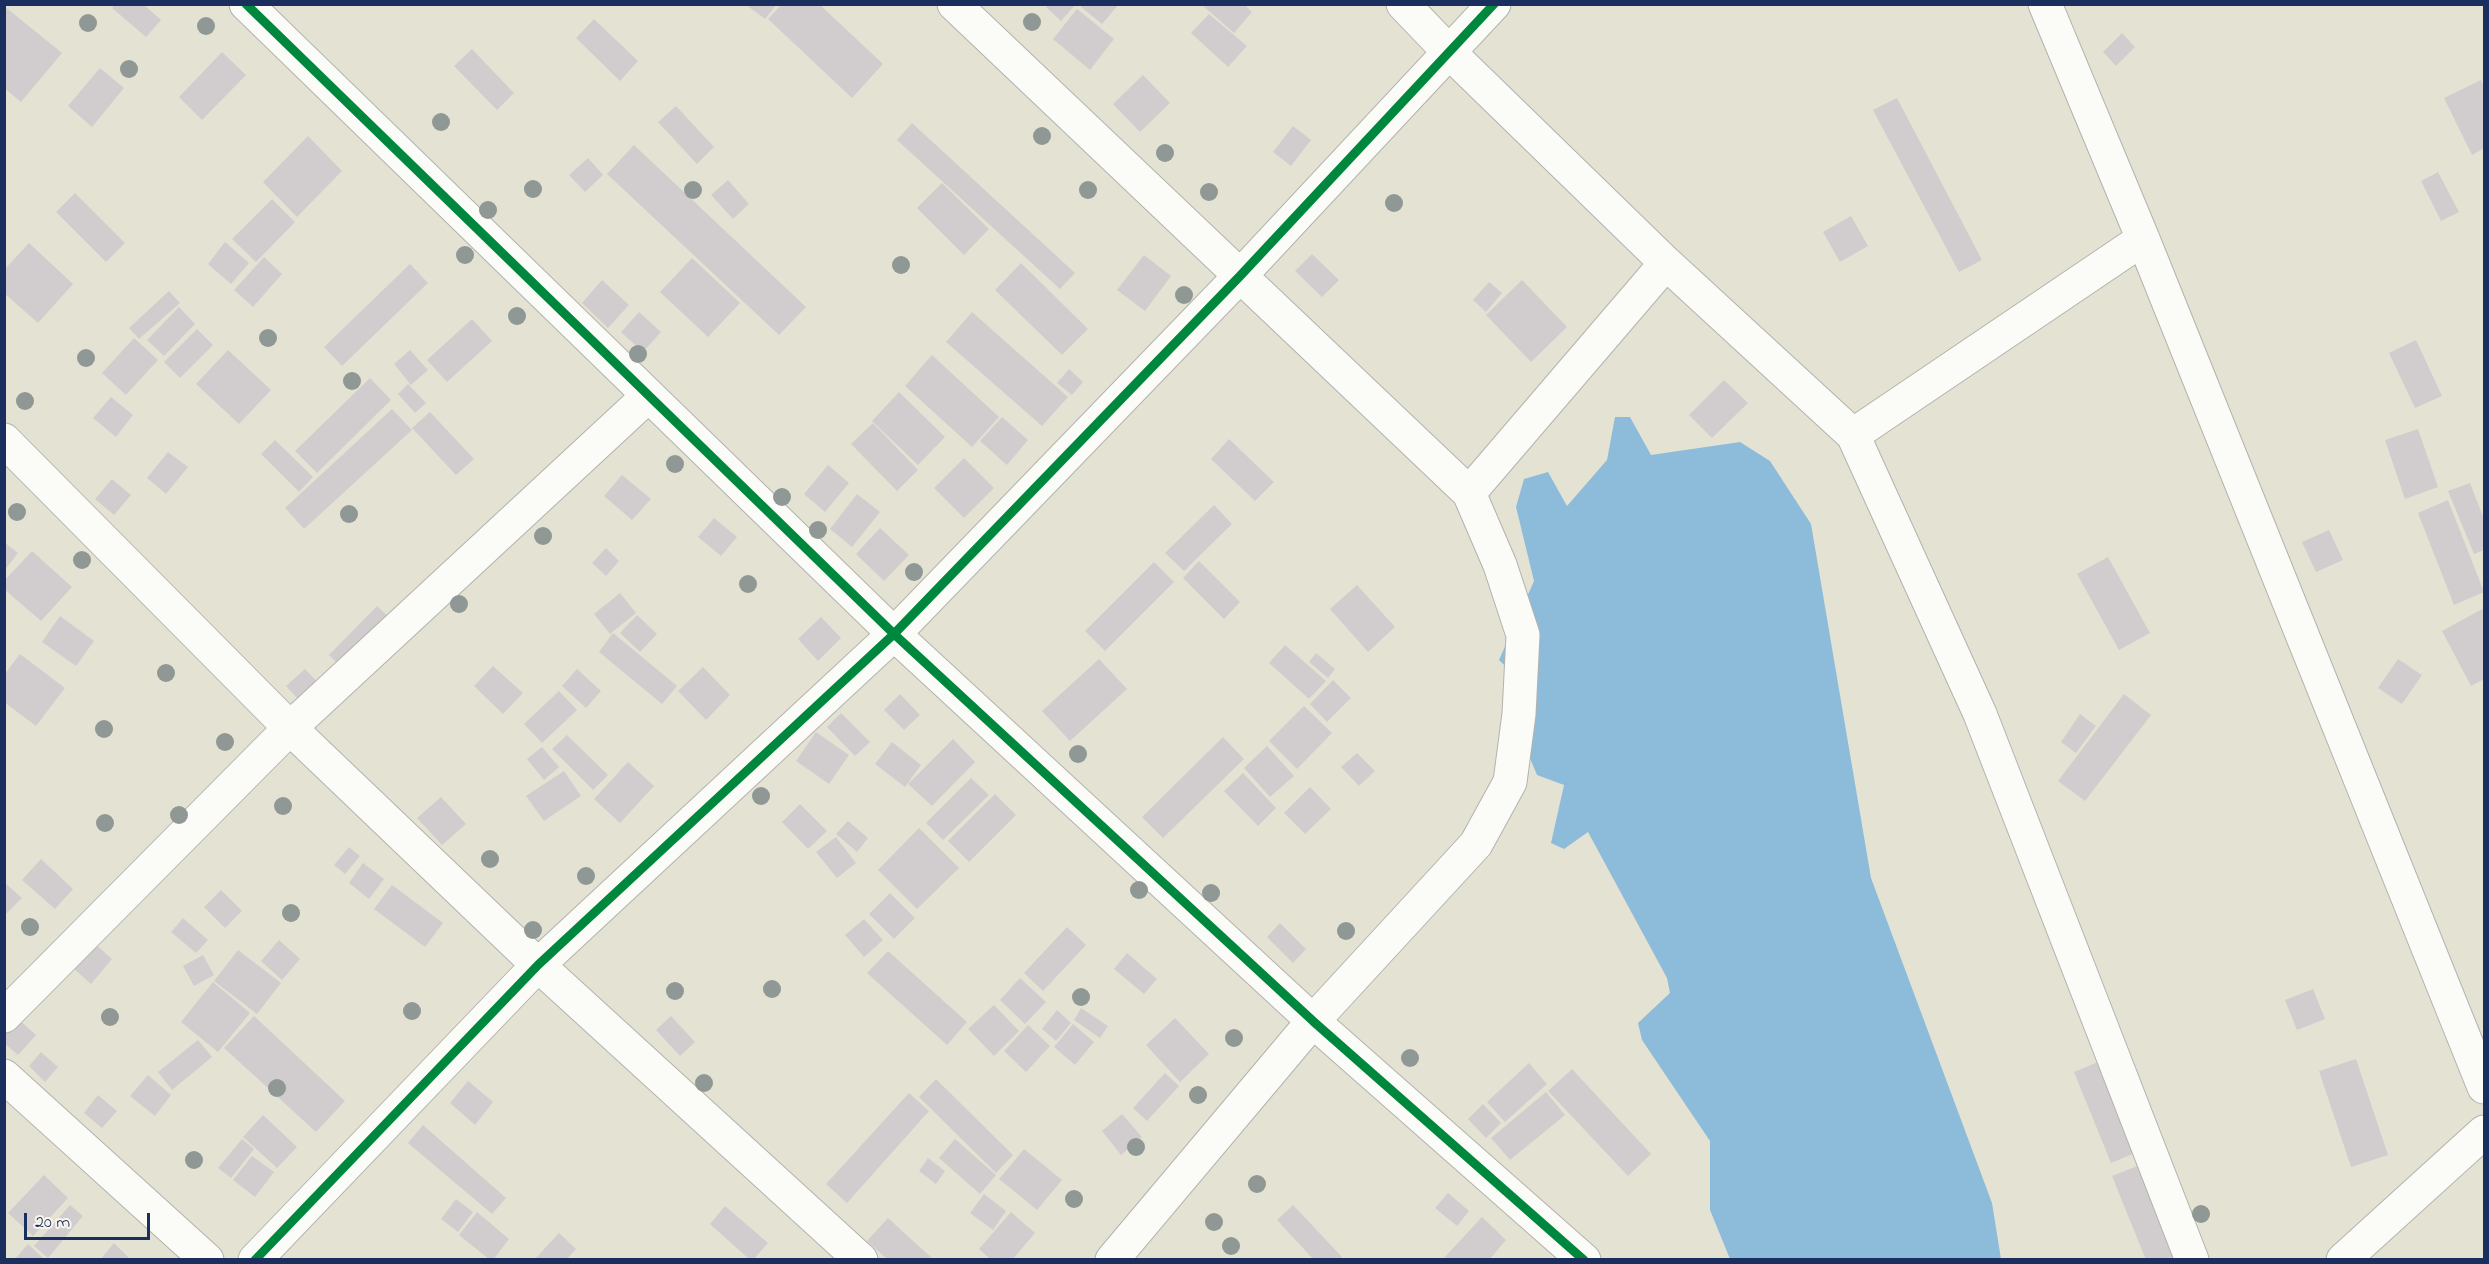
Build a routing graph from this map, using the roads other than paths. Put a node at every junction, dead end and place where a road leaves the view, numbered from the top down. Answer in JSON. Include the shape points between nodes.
{"nodes":[{"id":1,"x":246,"y":4,"type":"edge"},
{"id":2,"x":954,"y":4,"type":"edge"},
{"id":3,"x":1403,"y":4,"type":"edge"},
{"id":4,"x":1494,"y":4,"type":"edge"},
{"id":5,"x":2045,"y":4,"type":"edge"},
{"id":6,"x":1450,"y":53,"type":"junction"},
{"id":7,"x":2143,"y":239,"type":"junction"},
{"id":8,"x":1666,"y":263,"type":"junction"},
{"id":9,"x":1240,"y":276,"type":"junction"},
{"id":10,"x":647,"y":397,"type":"junction"},
{"id":11,"x":1853,"y":435,"type":"junction"},
{"id":12,"x":4,"y":440,"type":"edge"},
{"id":13,"x":1469,"y":493,"type":"junction"},
{"id":14,"x":894,"y":634,"type":"junction"},
{"id":15,"x":290,"y":728,"type":"junction"},
{"id":16,"x":538,"y":965,"type":"junction"},
{"id":17,"x":4,"y":1016,"type":"edge"},
{"id":18,"x":1313,"y":1021,"type":"junction"},
{"id":19,"x":4,"y":1076,"type":"edge"},
{"id":20,"x":2484,"y":1087,"type":"edge"},
{"id":21,"x":2484,"y":1132,"type":"edge"},
{"id":22,"x":207,"y":1260,"type":"edge"},
{"id":23,"x":255,"y":1260,"type":"edge"},
{"id":24,"x":861,"y":1260,"type":"edge"},
{"id":25,"x":1112,"y":1260,"type":"edge"},
{"id":26,"x":1584,"y":1260,"type":"edge"},
{"id":27,"x":2192,"y":1260,"type":"edge"},
{"id":28,"x":2343,"y":1260,"type":"edge"}],
"edges":[{"from":1,"to":10,"type":"street"},
{"from":2,"to":9,"type":"street"},
{"from":3,"to":6,"type":"street"},
{"from":4,"to":6,"type":"street"},
{"from":5,"to":7,"type":"street"},
{"from":6,"to":8,"type":"street"},
{"from":6,"to":9,"type":"street"},
{"from":7,"to":11,"type":"street"},
{"from":7,"to":20,"type":"street"},
{"from":8,"to":11,"type":"street"},
{"from":8,"to":13,"type":"street"},
{"from":9,"to":13,"type":"street"},
{"from":9,"to":14,"type":"street"},
{"from":10,"to":14,"type":"street"},
{"from":10,"to":15,"type":"street"},
{"from":11,"to":27,"type":"street","via":[[1980,714]]},
{"from":12,"to":15,"type":"street"},
{"from":13,"to":18,"type":"street","via":[[1500,565],[1523,635],[1519,714],[1509,782],[1476,844]]},
{"from":14,"to":16,"type":"street"},
{"from":14,"to":18,"type":"street"},
{"from":15,"to":16,"type":"street"},
{"from":15,"to":17,"type":"street"},
{"from":16,"to":23,"type":"street"},
{"from":16,"to":24,"type":"street"},
{"from":18,"to":25,"type":"street"},
{"from":18,"to":26,"type":"street"},
{"from":19,"to":22,"type":"street"},
{"from":21,"to":28,"type":"street"}]}
